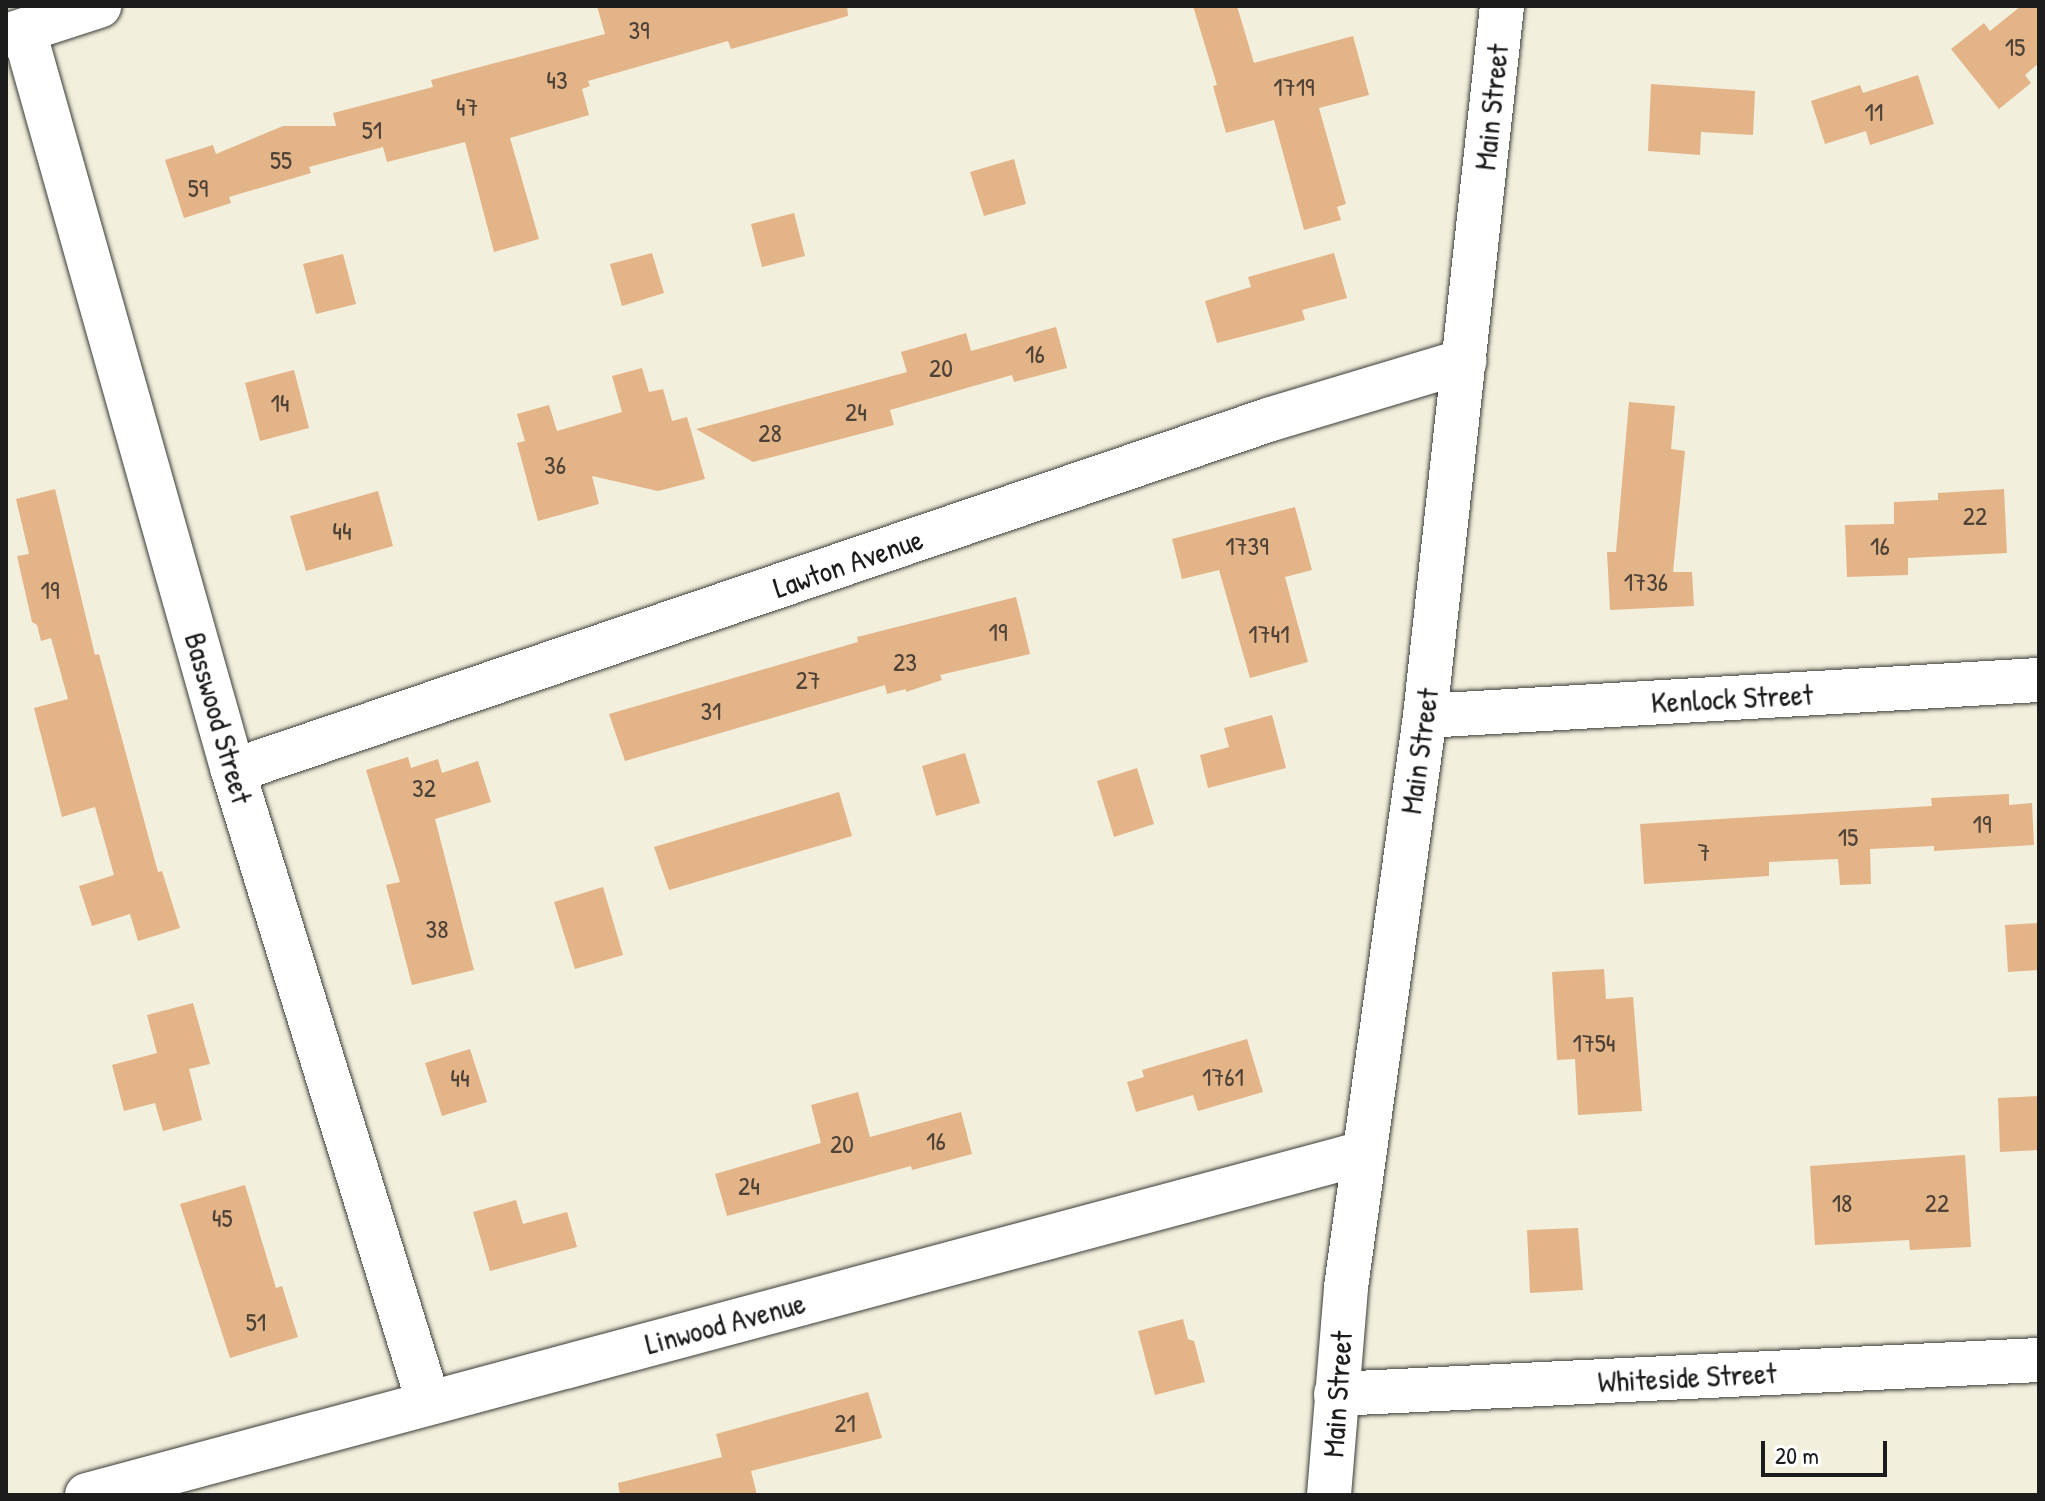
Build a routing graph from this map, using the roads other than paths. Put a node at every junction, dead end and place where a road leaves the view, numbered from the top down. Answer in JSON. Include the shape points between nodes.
{"nodes":[{"id":1,"x":99,"y":6,"type":"edge"},
{"id":2,"x":1502,"y":6,"type":"edge"},
{"id":3,"x":15,"y":34,"type":"edge"},
{"id":4,"x":1464,"y":361,"type":"junction"},
{"id":5,"x":2039,"y":680,"type":"edge"},
{"id":6,"x":1425,"y":716,"type":"junction"},
{"id":7,"x":233,"y":771,"type":"junction"},
{"id":8,"x":1363,"y":1153,"type":"junction"},
{"id":9,"x":2039,"y":1360,"type":"edge"},
{"id":10,"x":1336,"y":1394,"type":"junction"},
{"id":11,"x":428,"y":1401,"type":"junction"},
{"id":12,"x":87,"y":1495,"type":"edge"},
{"id":13,"x":1329,"y":1495,"type":"edge"}],
"edges":[{"from":1,"to":3,"type":"street"},
{"from":2,"to":4,"type":"street","name":"Main Street"},
{"from":3,"to":7,"type":"street","name":"Basswood Street"},
{"from":4,"to":6,"type":"street","name":"Main Street"},
{"from":4,"to":7,"type":"street","name":"Lawton Avenue","via":[[1256,424]]},
{"from":5,"to":6,"type":"street","name":"Kenlock Street"},
{"from":6,"to":8,"type":"street","name":"Main Street"},
{"from":7,"to":11,"type":"street","name":"Basswood Street"},
{"from":8,"to":10,"type":"street","name":"Main Street"},
{"from":8,"to":11,"type":"street","name":"Linwood Avenue"},
{"from":9,"to":10,"type":"street","name":"Whiteside Street"},
{"from":10,"to":13,"type":"street","name":"Main Street"},
{"from":11,"to":12,"type":"street","name":"Linwood Avenue"}]}
